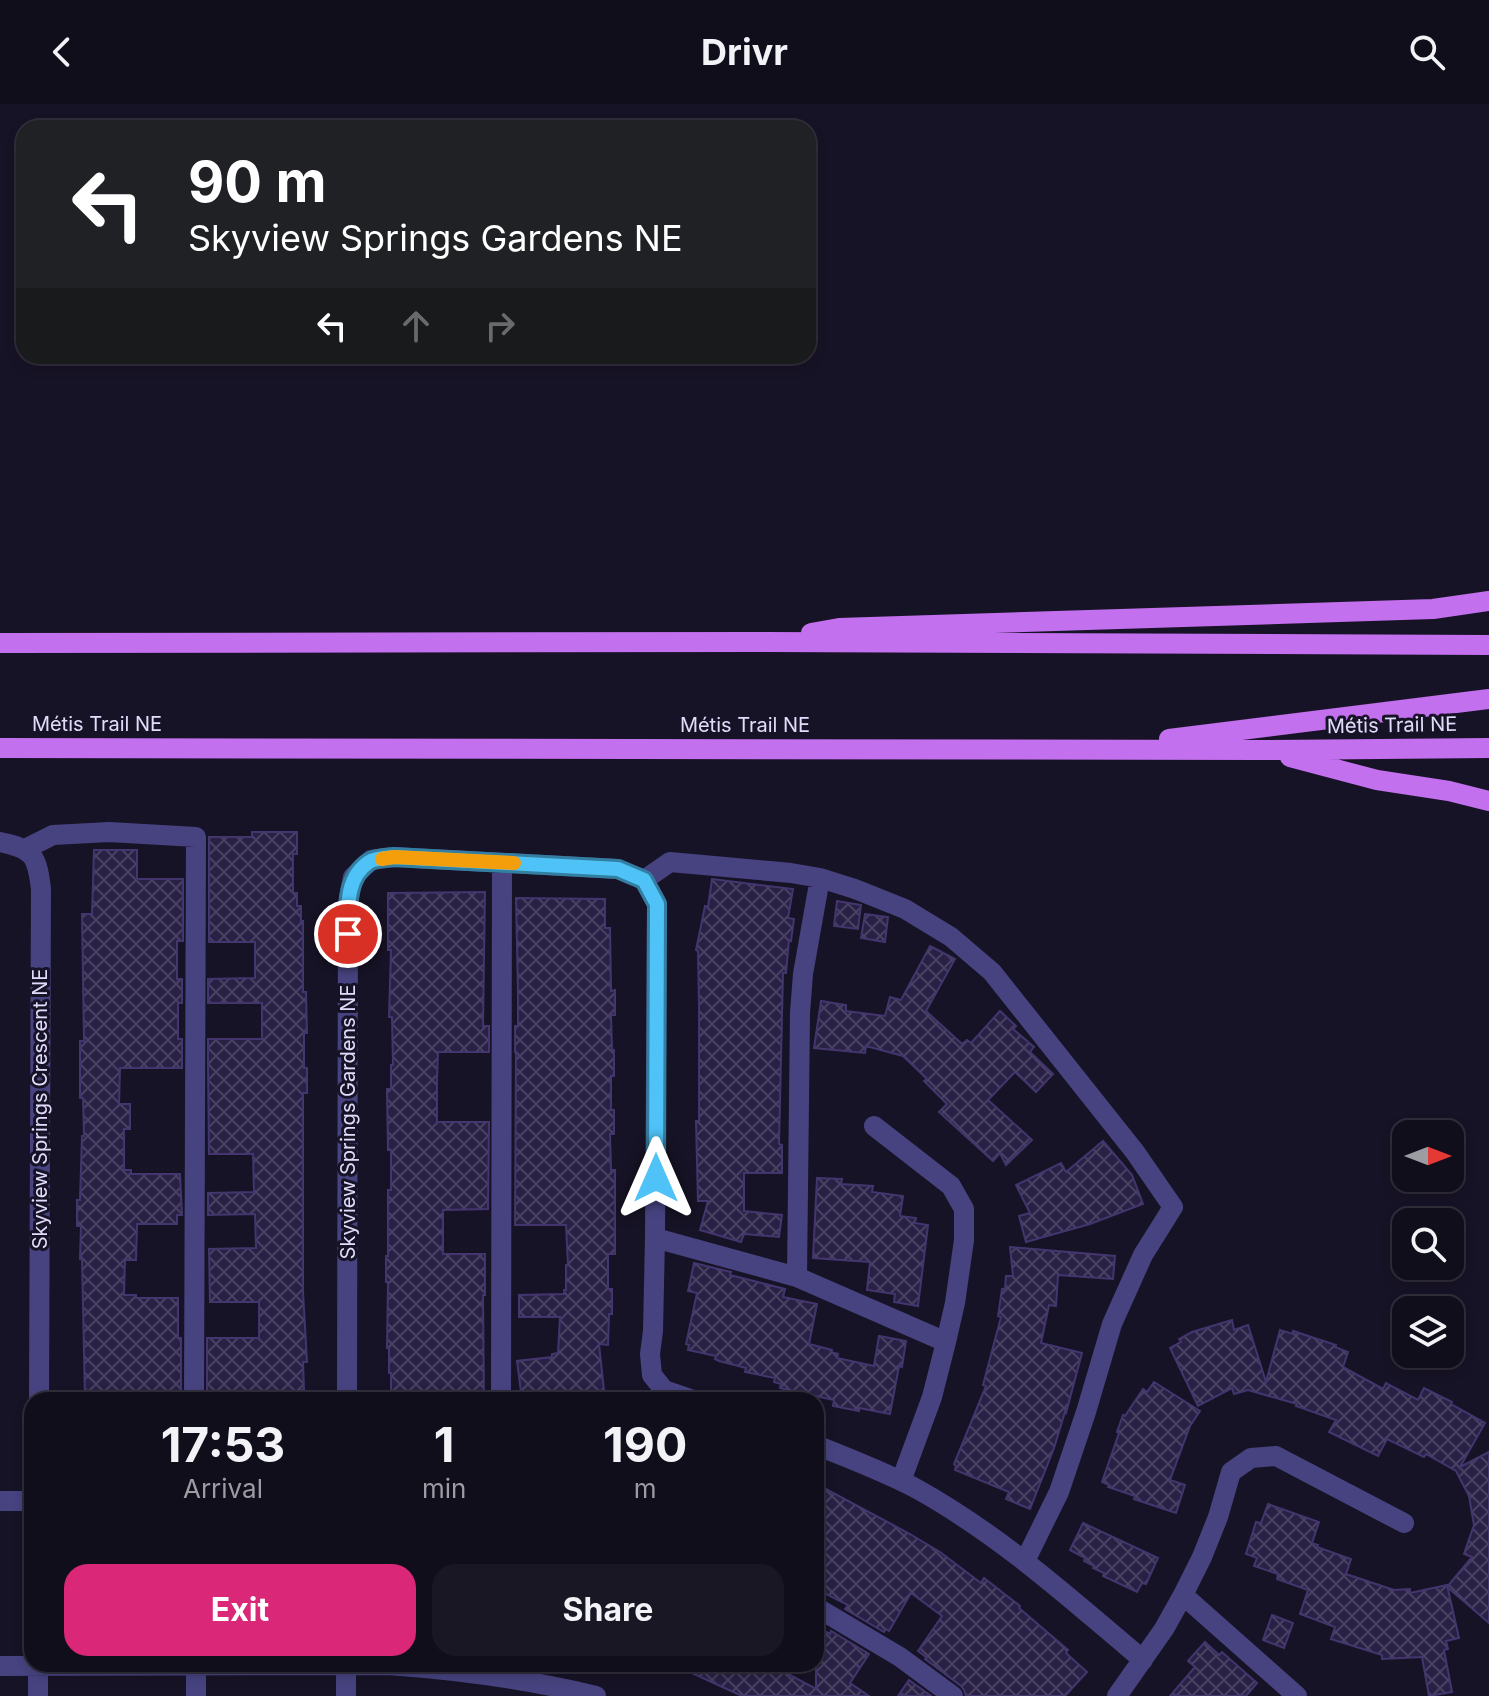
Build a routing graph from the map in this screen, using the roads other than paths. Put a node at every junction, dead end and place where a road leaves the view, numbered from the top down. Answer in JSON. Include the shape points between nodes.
{"nodes":[{"id":1,"x":1489,"y":601,"type":"edge"},
{"id":2,"x":764,"y":642,"type":"junction"},
{"id":3,"x":0,"y":643,"type":"edge"},
{"id":4,"x":1489,"y":645,"type":"edge"},
{"id":5,"x":1489,"y":699,"type":"edge"},
{"id":6,"x":0,"y":748,"type":"edge"},
{"id":7,"x":1489,"y":748,"type":"edge"},
{"id":8,"x":1085,"y":750,"type":"junction"},
{"id":9,"x":1262,"y":750,"type":"junction"},
{"id":10,"x":1489,"y":801,"type":"edge"},
{"id":11,"x":0,"y":842,"type":"edge"},
{"id":12,"x":25,"y":849,"type":"junction"},
{"id":13,"x":502,"y":863,"type":"junction"},
{"id":14,"x":820,"y":878,"type":"junction"},
{"id":15,"x":644,"y":880,"type":"junction"},
{"id":16,"x":874,"y":1126,"type":"dead end"},
{"id":17,"x":655,"y":1238,"type":"junction"},
{"id":18,"x":797,"y":1277,"type":"junction"},
{"id":19,"x":946,"y":1342,"type":"junction"},
{"id":20,"x":39,"y":1392,"type":"edge"},
{"id":21,"x":194,"y":1392,"type":"edge"},
{"id":22,"x":347,"y":1392,"type":"edge"},
{"id":23,"x":501,"y":1392,"type":"edge"},
{"id":24,"x":670,"y":1392,"type":"edge"},
{"id":25,"x":824,"y":1448,"type":"edge"},
{"id":26,"x":901,"y":1481,"type":"junction"},
{"id":27,"x":0,"y":1501,"type":"edge"},
{"id":28,"x":24,"y":1501,"type":"edge"},
{"id":29,"x":1404,"y":1523,"type":"dead end"},
{"id":30,"x":1025,"y":1561,"type":"junction"},
{"id":31,"x":1183,"y":1595,"type":"junction"},
{"id":32,"x":824,"y":1612,"type":"edge"},
{"id":33,"x":1143,"y":1660,"type":"junction"},
{"id":34,"x":24,"y":1665,"type":"edge"},
{"id":35,"x":0,"y":1666,"type":"edge"},
{"id":36,"x":38,"y":1672,"type":"edge"},
{"id":37,"x":196,"y":1672,"type":"edge"},
{"id":38,"x":346,"y":1672,"type":"edge"},
{"id":39,"x":456,"y":1672,"type":"edge"},
{"id":40,"x":500,"y":1686,"type":"edge"},
{"id":41,"x":38,"y":1696,"type":"edge"},
{"id":42,"x":196,"y":1696,"type":"edge"},
{"id":43,"x":346,"y":1696,"type":"edge"},
{"id":44,"x":596,"y":1696,"type":"edge"},
{"id":45,"x":953,"y":1696,"type":"edge"},
{"id":46,"x":1117,"y":1696,"type":"edge"},
{"id":47,"x":1297,"y":1696,"type":"edge"}],
"edges":[{"from":1,"to":2,"type":"main road","via":[[1433,609],[839,628]]},
{"from":2,"to":3,"type":"main road"},
{"from":2,"to":4,"type":"main road"},
{"from":5,"to":8,"type":"main road"},
{"from":6,"to":8,"type":"main road","name":"Métis Trail NE"},
{"from":7,"to":9,"type":"main road","name":"Métis Trail NE"},
{"from":8,"to":9,"type":"main road","name":"Métis Trail NE"},
{"from":9,"to":10,"type":"main road","via":[[1377,780]]},
{"from":11,"to":12,"type":"street"},
{"from":12,"to":20,"type":"street","name":"Skyview Springs Crescent NE","via":[[38,863],[41,889]]},
{"from":12,"to":21,"type":"street","via":[[53,835],[196,837]]},
{"from":13,"to":15,"type":"street","name":"Skyview Springs Gardens NE","via":[[618,869]]},
{"from":13,"to":22,"type":"street","name":"Skyview Springs Gardens NE","via":[[394,857],[371,860],[353,877],[348,903]]},
{"from":13,"to":23,"type":"street"},
{"from":14,"to":15,"type":"street","via":[[670,862]]},
{"from":14,"to":18,"type":"street","via":[[800,1013]]},
{"from":14,"to":30,"type":"street","via":[[905,909],[951,937],[992,972],[1173,1207],[1143,1255],[1112,1324],[1059,1492]]},
{"from":15,"to":17,"type":"street","via":[[657,904]]},
{"from":16,"to":19,"type":"street","via":[[951,1186],[964,1209],[964,1240]]},
{"from":17,"to":18,"type":"street"},
{"from":17,"to":24,"type":"street","via":[[652,1375]]},
{"from":18,"to":19,"type":"street"},
{"from":19,"to":26,"type":"street"},
{"from":25,"to":26,"type":"street"},
{"from":26,"to":30,"type":"street"},
{"from":27,"to":28,"type":"street"},
{"from":29,"to":31,"type":"street","via":[[1276,1456],[1251,1458],[1231,1472],[1218,1517]]},
{"from":30,"to":33,"type":"street"},
{"from":31,"to":33,"type":"street"},
{"from":31,"to":47,"type":"street"},
{"from":32,"to":45,"type":"street"},
{"from":33,"to":46,"type":"street"},
{"from":34,"to":35,"type":"street"},
{"from":36,"to":41,"type":"street"},
{"from":37,"to":42,"type":"street"},
{"from":38,"to":43,"type":"street"},
{"from":39,"to":40,"type":"street"},
{"from":40,"to":44,"type":"street","via":[[553,1685]]}]}
